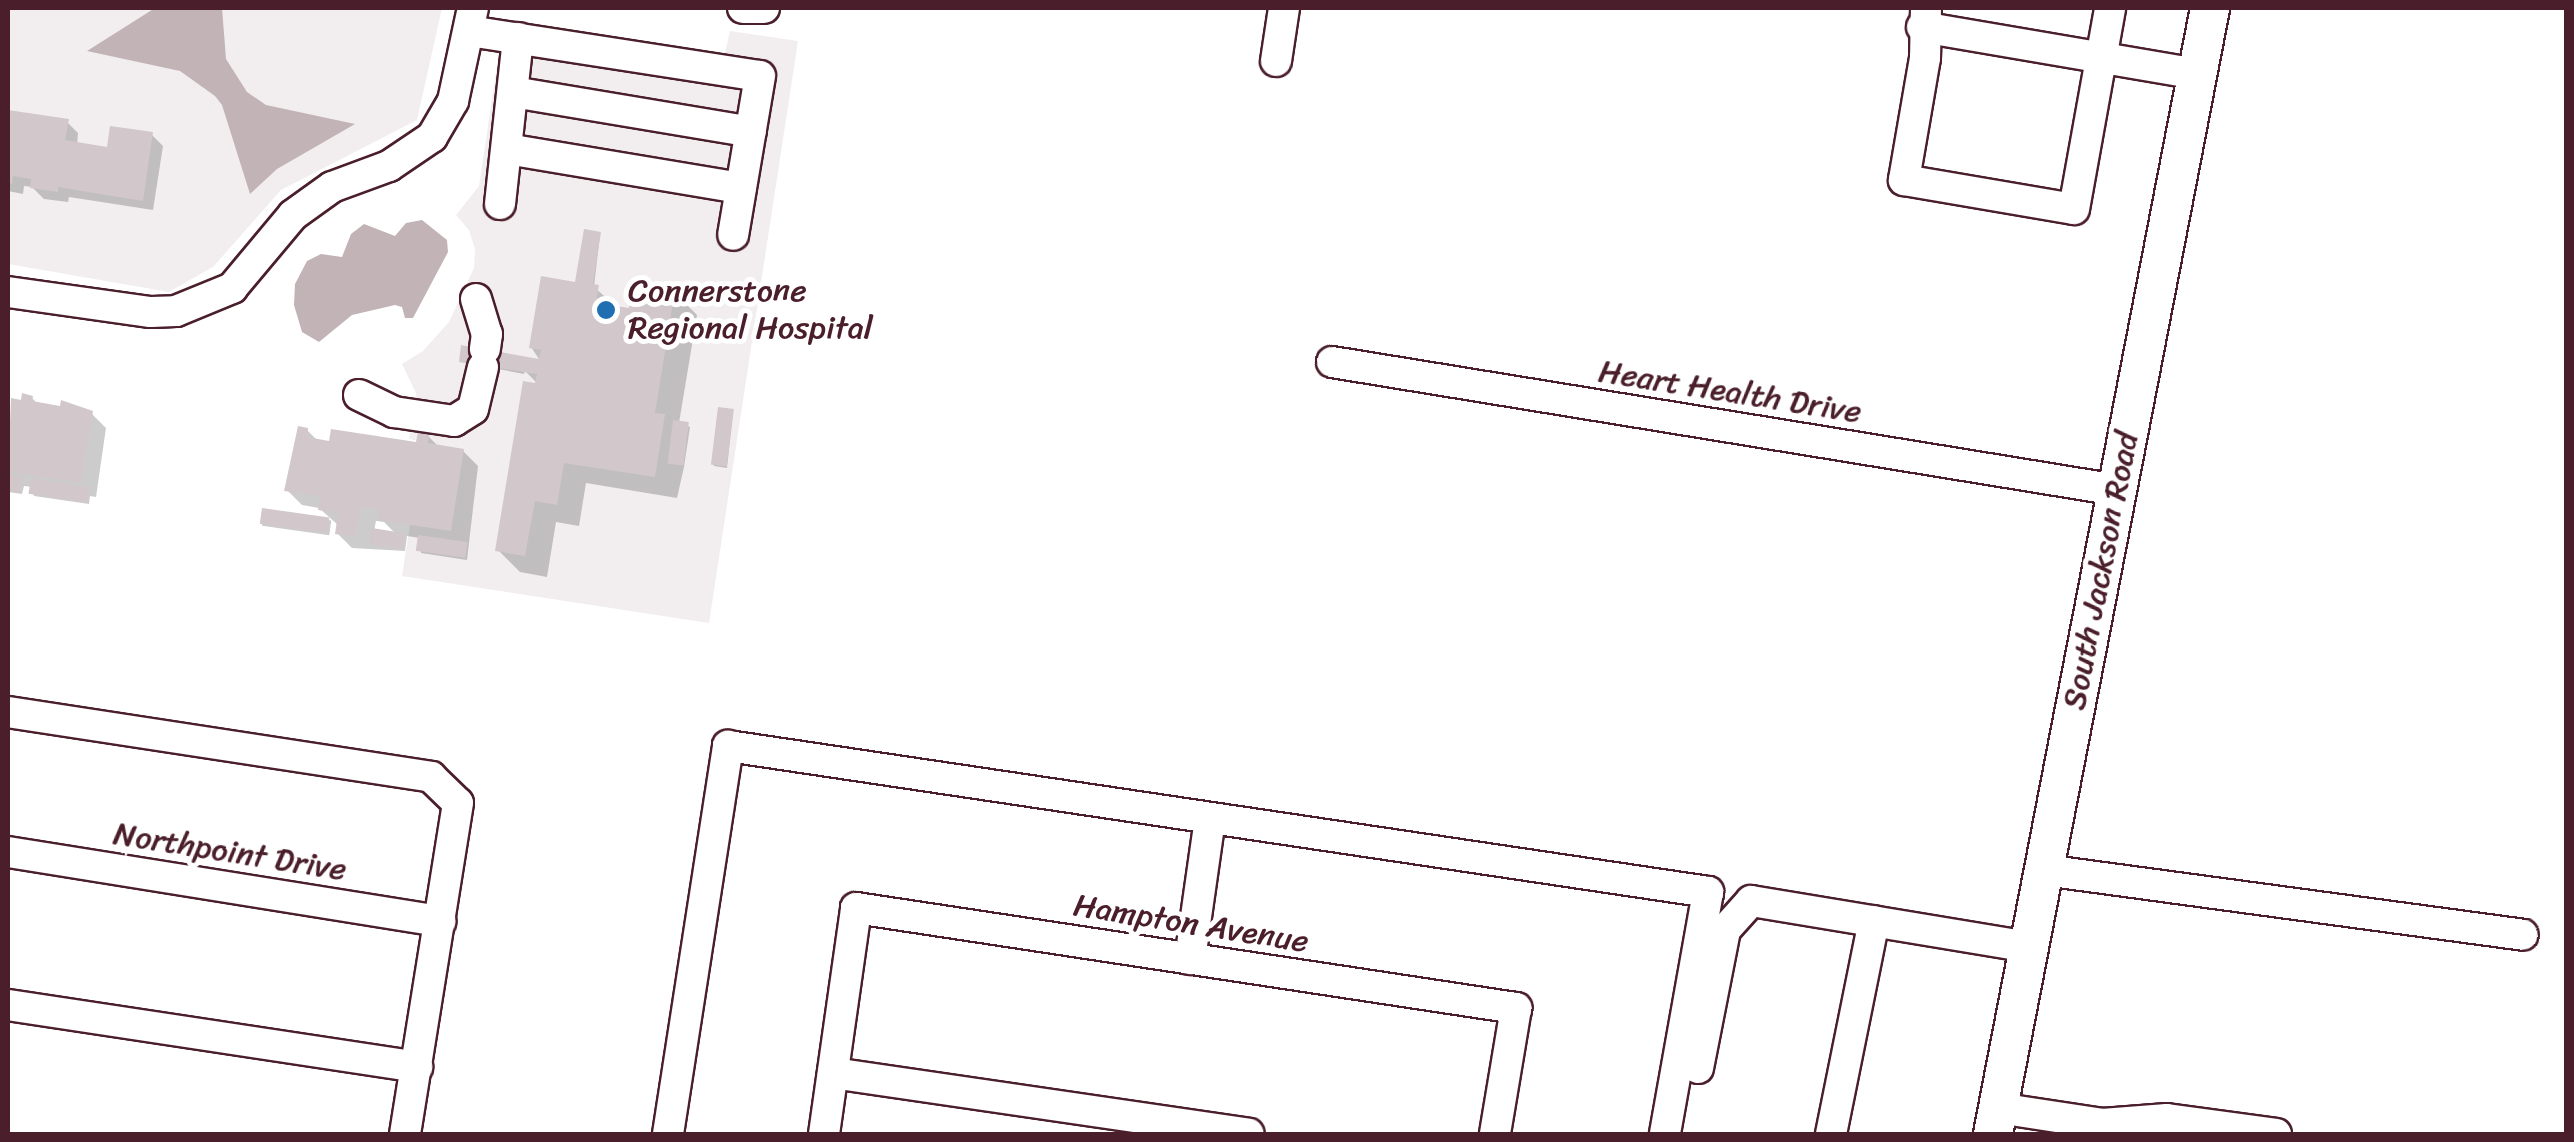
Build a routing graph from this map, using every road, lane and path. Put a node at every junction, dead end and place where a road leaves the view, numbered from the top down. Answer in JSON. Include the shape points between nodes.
{"nodes":[{"id":1,"x":743,"y":8,"type":"edge"},
{"id":2,"x":764,"y":8,"type":"edge"},
{"id":3,"x":1284,"y":8,"type":"edge"},
{"id":4,"x":2110,"y":8,"type":"edge"},
{"id":5,"x":2210,"y":8,"type":"edge"},
{"id":6,"x":1924,"y":17,"type":"edge"},
{"id":7,"x":471,"y":19,"type":"edge"},
{"id":8,"x":1971,"y":21,"type":"edge"},
{"id":9,"x":518,"y":38,"type":"junction"},
{"id":10,"x":2101,"y":58,"type":"junction"},
{"id":11,"x":1276,"y":61,"type":"dead end"},
{"id":12,"x":2197,"y":74,"type":"junction"},
{"id":13,"x":513,"y":92,"type":"junction"},
{"id":14,"x":751,"y":132,"type":"junction"},
{"id":15,"x":506,"y":148,"type":"junction"},
{"id":16,"x":741,"y":188,"type":"junction"},
{"id":17,"x":500,"y":204,"type":"dead end"},
{"id":18,"x":733,"y":235,"type":"dead end"},
{"id":19,"x":8,"y":292,"type":"edge"},
{"id":20,"x":476,"y":299,"type":"dead end"},
{"id":21,"x":1332,"y":362,"type":"dead end"},
{"id":22,"x":358,"y":395,"type":"dead end"},
{"id":23,"x":2117,"y":490,"type":"junction"},
{"id":24,"x":8,"y":712,"type":"edge"},
{"id":25,"x":1210,"y":818,"type":"junction"},
{"id":26,"x":8,"y":852,"type":"edge"},
{"id":27,"x":2044,"y":870,"type":"junction"},
{"id":28,"x":441,"y":921,"type":"junction"},
{"id":29,"x":1874,"y":922,"type":"junction"},
{"id":30,"x":2523,"y":935,"type":"dead end"},
{"id":31,"x":2029,"y":947,"type":"junction"},
{"id":32,"x":1190,"y":959,"type":"junction"},
{"id":33,"x":8,"y":1005,"type":"edge"},
{"id":34,"x":417,"y":1067,"type":"junction"},
{"id":35,"x":833,"y":1073,"type":"junction"},
{"id":36,"x":1995,"y":1121,"type":"edge"},
{"id":37,"x":405,"y":1134,"type":"edge"},
{"id":38,"x":668,"y":1134,"type":"edge"},
{"id":39,"x":824,"y":1134,"type":"edge"},
{"id":40,"x":1249,"y":1134,"type":"edge"},
{"id":41,"x":1496,"y":1134,"type":"edge"},
{"id":42,"x":1666,"y":1134,"type":"edge"},
{"id":43,"x":1685,"y":1134,"type":"edge"},
{"id":44,"x":1832,"y":1134,"type":"edge"},
{"id":45,"x":2276,"y":1134,"type":"edge"}],
"edges":[{"from":1,"to":2,"type":"street"},
{"from":3,"to":11,"type":"street"},
{"from":4,"to":10,"type":"street"},
{"from":5,"to":12,"type":"main road","name":"South Jackson Road"},
{"from":6,"to":8,"type":"street"},
{"from":6,"to":10,"type":"street","via":[[1925,58],[1904,180],[2074,208]]},
{"from":7,"to":9,"type":"street"},
{"from":7,"to":19,"type":"street","via":[[453,101],[432,137],[389,166],[332,187],[293,215],[232,288],[176,311],[129,312]]},
{"from":8,"to":10,"type":"street"},
{"from":9,"to":13,"type":"street"},
{"from":9,"to":14,"type":"street","via":[[760,76]]},
{"from":10,"to":12,"type":"street"},
{"from":12,"to":23,"type":"main road","name":"South Jackson Road"},
{"from":13,"to":14,"type":"street"},
{"from":13,"to":15,"type":"street"},
{"from":14,"to":16,"type":"street"},
{"from":15,"to":16,"type":"street"},
{"from":15,"to":17,"type":"street"},
{"from":16,"to":18,"type":"street"},
{"from":20,"to":22,"type":"street","via":[[487,334],[473,409],[454,421],[394,412]]},
{"from":21,"to":23,"type":"street","name":"Heart Health Drive"},
{"from":23,"to":27,"type":"main road","name":"South Jackson Road"},
{"from":24,"to":28,"type":"street","via":[[430,777],[458,802]]},
{"from":25,"to":32,"type":"street"},
{"from":25,"to":38,"type":"street","via":[[728,746]]},
{"from":25,"to":42,"type":"street","via":[[1708,892]]},
{"from":26,"to":28,"type":"street","name":"Northpoint Drive"},
{"from":27,"to":30,"type":"street"},
{"from":27,"to":31,"type":"main road","name":"South Jackson Road"},
{"from":28,"to":34,"type":"street"},
{"from":29,"to":31,"type":"street"},
{"from":29,"to":43,"type":"street","via":[[1750,900],[1725,930]]},
{"from":29,"to":44,"type":"street"},
{"from":31,"to":36,"type":"main road","name":"South Jackson Road"},
{"from":32,"to":35,"type":"street","name":"Hampton Avenue","via":[[856,908]]},
{"from":32,"to":41,"type":"street","name":"Hampton Avenue","via":[[1516,1008]]},
{"from":33,"to":34,"type":"street"},
{"from":34,"to":37,"type":"street"},
{"from":35,"to":39,"type":"street"},
{"from":35,"to":40,"type":"street"},
{"from":36,"to":45,"type":"street","via":[[2167,1119]]}]}
